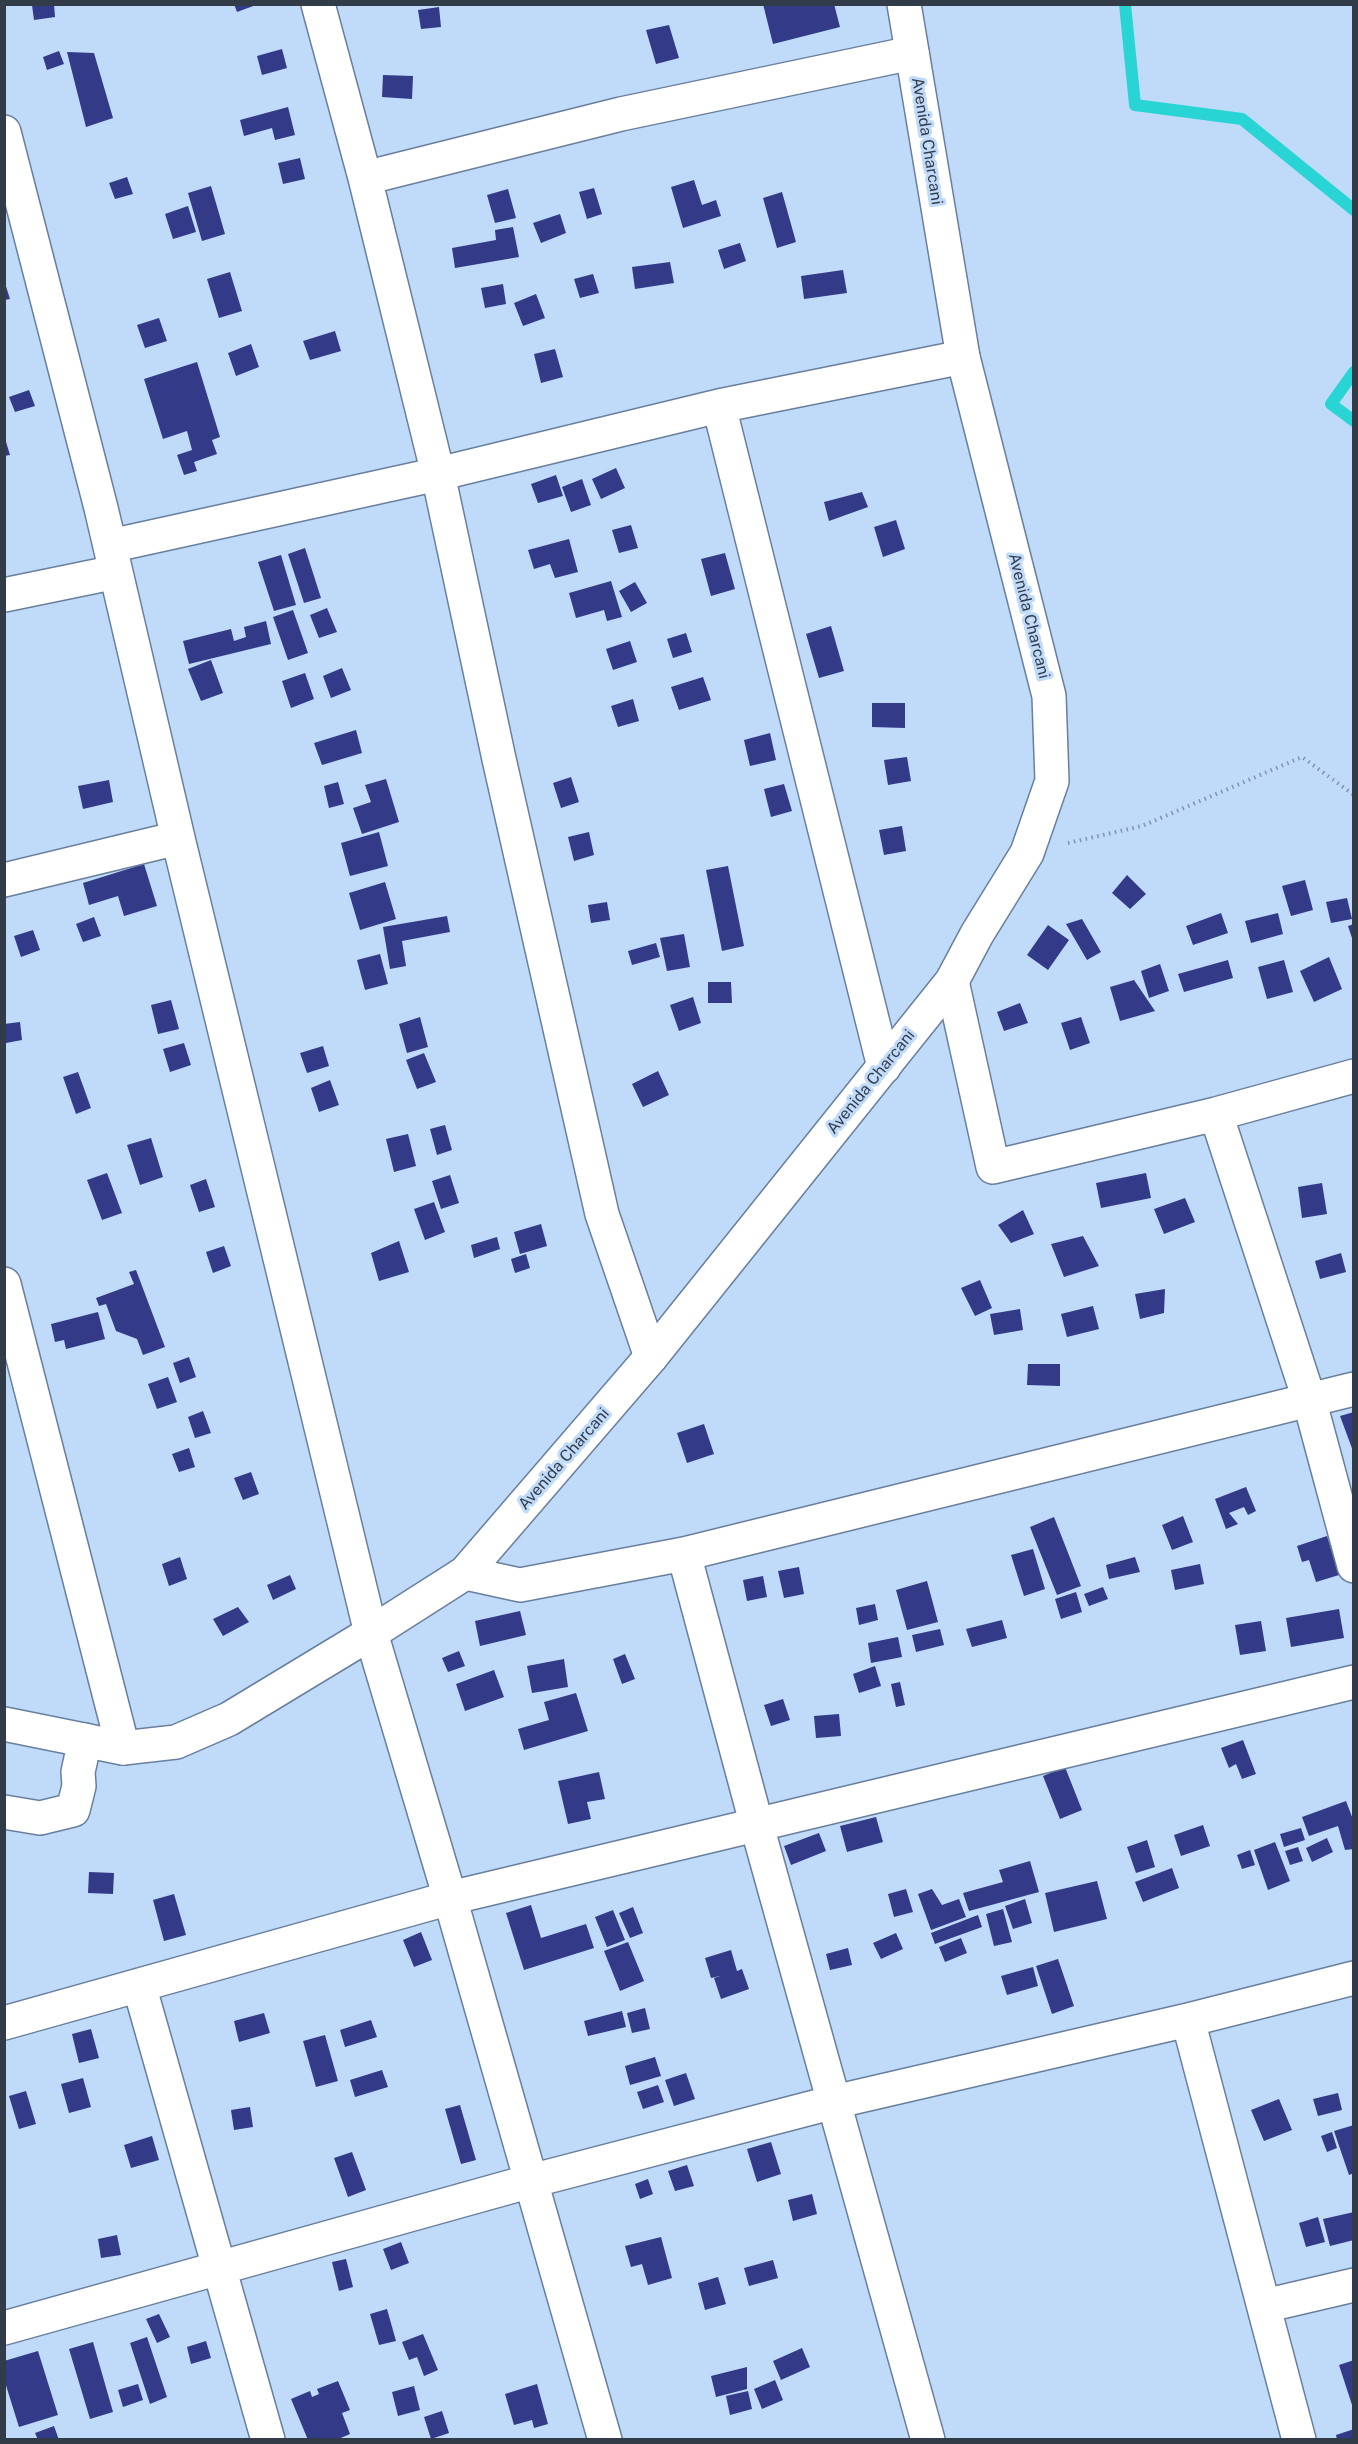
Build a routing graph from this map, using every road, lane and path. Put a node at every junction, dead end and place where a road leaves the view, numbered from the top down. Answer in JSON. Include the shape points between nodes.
{"nodes":[{"id":1,"x":318,"y":4,"type":"edge"},
{"id":2,"x":904,"y":4,"type":"edge"},
{"id":3,"x":912,"y":53,"type":"junction"},
{"id":4,"x":4,"y":132,"type":"edge"},
{"id":5,"x":365,"y":178,"type":"junction"},
{"id":6,"x":963,"y":357,"type":"junction"},
{"id":7,"x":719,"y":406,"type":"junction"},
{"id":8,"x":438,"y":474,"type":"junction"},
{"id":9,"x":113,"y":559,"type":"junction"},
{"id":10,"x":4,"y":595,"type":"edge"},
{"id":11,"x":1353,"y":795,"type":"edge"},
{"id":12,"x":178,"y":838,"type":"junction"},
{"id":13,"x":1027,"y":853,"type":"junction"},
{"id":14,"x":4,"y":880,"type":"edge"},
{"id":15,"x":952,"y":981,"type":"junction"},
{"id":16,"x":884,"y":1066,"type":"junction"},
{"id":17,"x":1353,"y":1076,"type":"edge"},
{"id":18,"x":1216,"y":1114,"type":"junction"},
{"id":19,"x":4,"y":1284,"type":"edge"},
{"id":20,"x":651,"y":1357,"type":"junction"},
{"id":21,"x":1353,"y":1389,"type":"edge"},
{"id":22,"x":1310,"y":1399,"type":"junction"},
{"id":23,"x":684,"y":1554,"type":"junction"},
{"id":24,"x":1353,"y":1566,"type":"edge"},
{"id":25,"x":465,"y":1573,"type":"junction"},
{"id":26,"x":371,"y":1633,"type":"junction"},
{"id":27,"x":1353,"y":1682,"type":"edge"},
{"id":28,"x":4,"y":1724,"type":"edge"},
{"id":29,"x":85,"y":1740,"type":"junction"},
{"id":30,"x":123,"y":1748,"type":"junction"},
{"id":31,"x":4,"y":1812,"type":"edge"},
{"id":32,"x":756,"y":1826,"type":"junction"},
{"id":33,"x":450,"y":1898,"type":"junction"},
{"id":34,"x":1353,"y":1978,"type":"edge"},
{"id":35,"x":139,"y":1986,"type":"junction"},
{"id":36,"x":1188,"y":2020,"type":"junction"},
{"id":37,"x":4,"y":2023,"type":"edge"},
{"id":38,"x":834,"y":2102,"type":"junction"},
{"id":39,"x":531,"y":2181,"type":"junction"},
{"id":40,"x":220,"y":2268,"type":"junction"},
{"id":41,"x":1353,"y":2285,"type":"edge"},
{"id":42,"x":1264,"y":2306,"type":"junction"},
{"id":43,"x":4,"y":2328,"type":"edge"},
{"id":44,"x":268,"y":2439,"type":"edge"},
{"id":45,"x":605,"y":2439,"type":"edge"},
{"id":46,"x":928,"y":2439,"type":"edge"},
{"id":47,"x":1299,"y":2439,"type":"edge"}],
"edges":[{"from":1,"to":5,"type":"street"},
{"from":2,"to":3,"type":"street","name":"Avenida Charcani"},
{"from":3,"to":5,"type":"street","via":[[621,114]]},
{"from":3,"to":6,"type":"street","name":"Avenida Charcani"},
{"from":4,"to":9,"type":"street"},
{"from":5,"to":8,"type":"street"},
{"from":6,"to":7,"type":"street"},
{"from":6,"to":13,"type":"street","name":"Avenida Charcani","via":[[1049,696],[1052,782]]},
{"from":7,"to":8,"type":"street"},
{"from":7,"to":16,"type":"street"},
{"from":8,"to":9,"type":"street"},
{"from":8,"to":20,"type":"street","via":[[602,1214]]},
{"from":9,"to":10,"type":"street"},
{"from":9,"to":12,"type":"street"},
{"from":11,"to":13,"type":"path","via":[[1302,757],[1142,826]]},
{"from":12,"to":14,"type":"street"},
{"from":12,"to":26,"type":"street"},
{"from":13,"to":15,"type":"street","name":"Avenida Charcani"},
{"from":15,"to":16,"type":"street","name":"Avenida Charcani"},
{"from":15,"to":18,"type":"street","via":[[993,1167]]},
{"from":16,"to":20,"type":"street","name":"Avenida Charcani"},
{"from":17,"to":18,"type":"street"},
{"from":18,"to":22,"type":"street"},
{"from":19,"to":30,"type":"street"},
{"from":20,"to":25,"type":"street","name":"Avenida Charcani"},
{"from":21,"to":22,"type":"street"},
{"from":22,"to":23,"type":"street"},
{"from":22,"to":24,"type":"street"},
{"from":23,"to":25,"type":"street","via":[[519,1585]]},
{"from":23,"to":32,"type":"street"},
{"from":25,"to":26,"type":"street","name":"Avenida Charcani"},
{"from":26,"to":30,"type":"street","name":"Avenida Charcani","via":[[228,1719],[176,1742]]},
{"from":26,"to":33,"type":"street"},
{"from":27,"to":32,"type":"street"},
{"from":28,"to":29,"type":"street","name":"Avenida Charcani"},
{"from":29,"to":30,"type":"street","name":"Avenida Charcani"},
{"from":29,"to":31,"type":"street","via":[[73,1810],[40,1818]]},
{"from":32,"to":33,"type":"street"},
{"from":32,"to":38,"type":"street"},
{"from":33,"to":35,"type":"street"},
{"from":33,"to":39,"type":"street"},
{"from":34,"to":36,"type":"street"},
{"from":35,"to":37,"type":"street"},
{"from":35,"to":40,"type":"street"},
{"from":36,"to":38,"type":"street"},
{"from":36,"to":42,"type":"street"},
{"from":38,"to":39,"type":"street"},
{"from":38,"to":46,"type":"street"},
{"from":39,"to":40,"type":"street"},
{"from":39,"to":45,"type":"street"},
{"from":40,"to":43,"type":"street"},
{"from":40,"to":44,"type":"street"},
{"from":41,"to":42,"type":"street"},
{"from":42,"to":47,"type":"street"}]}
